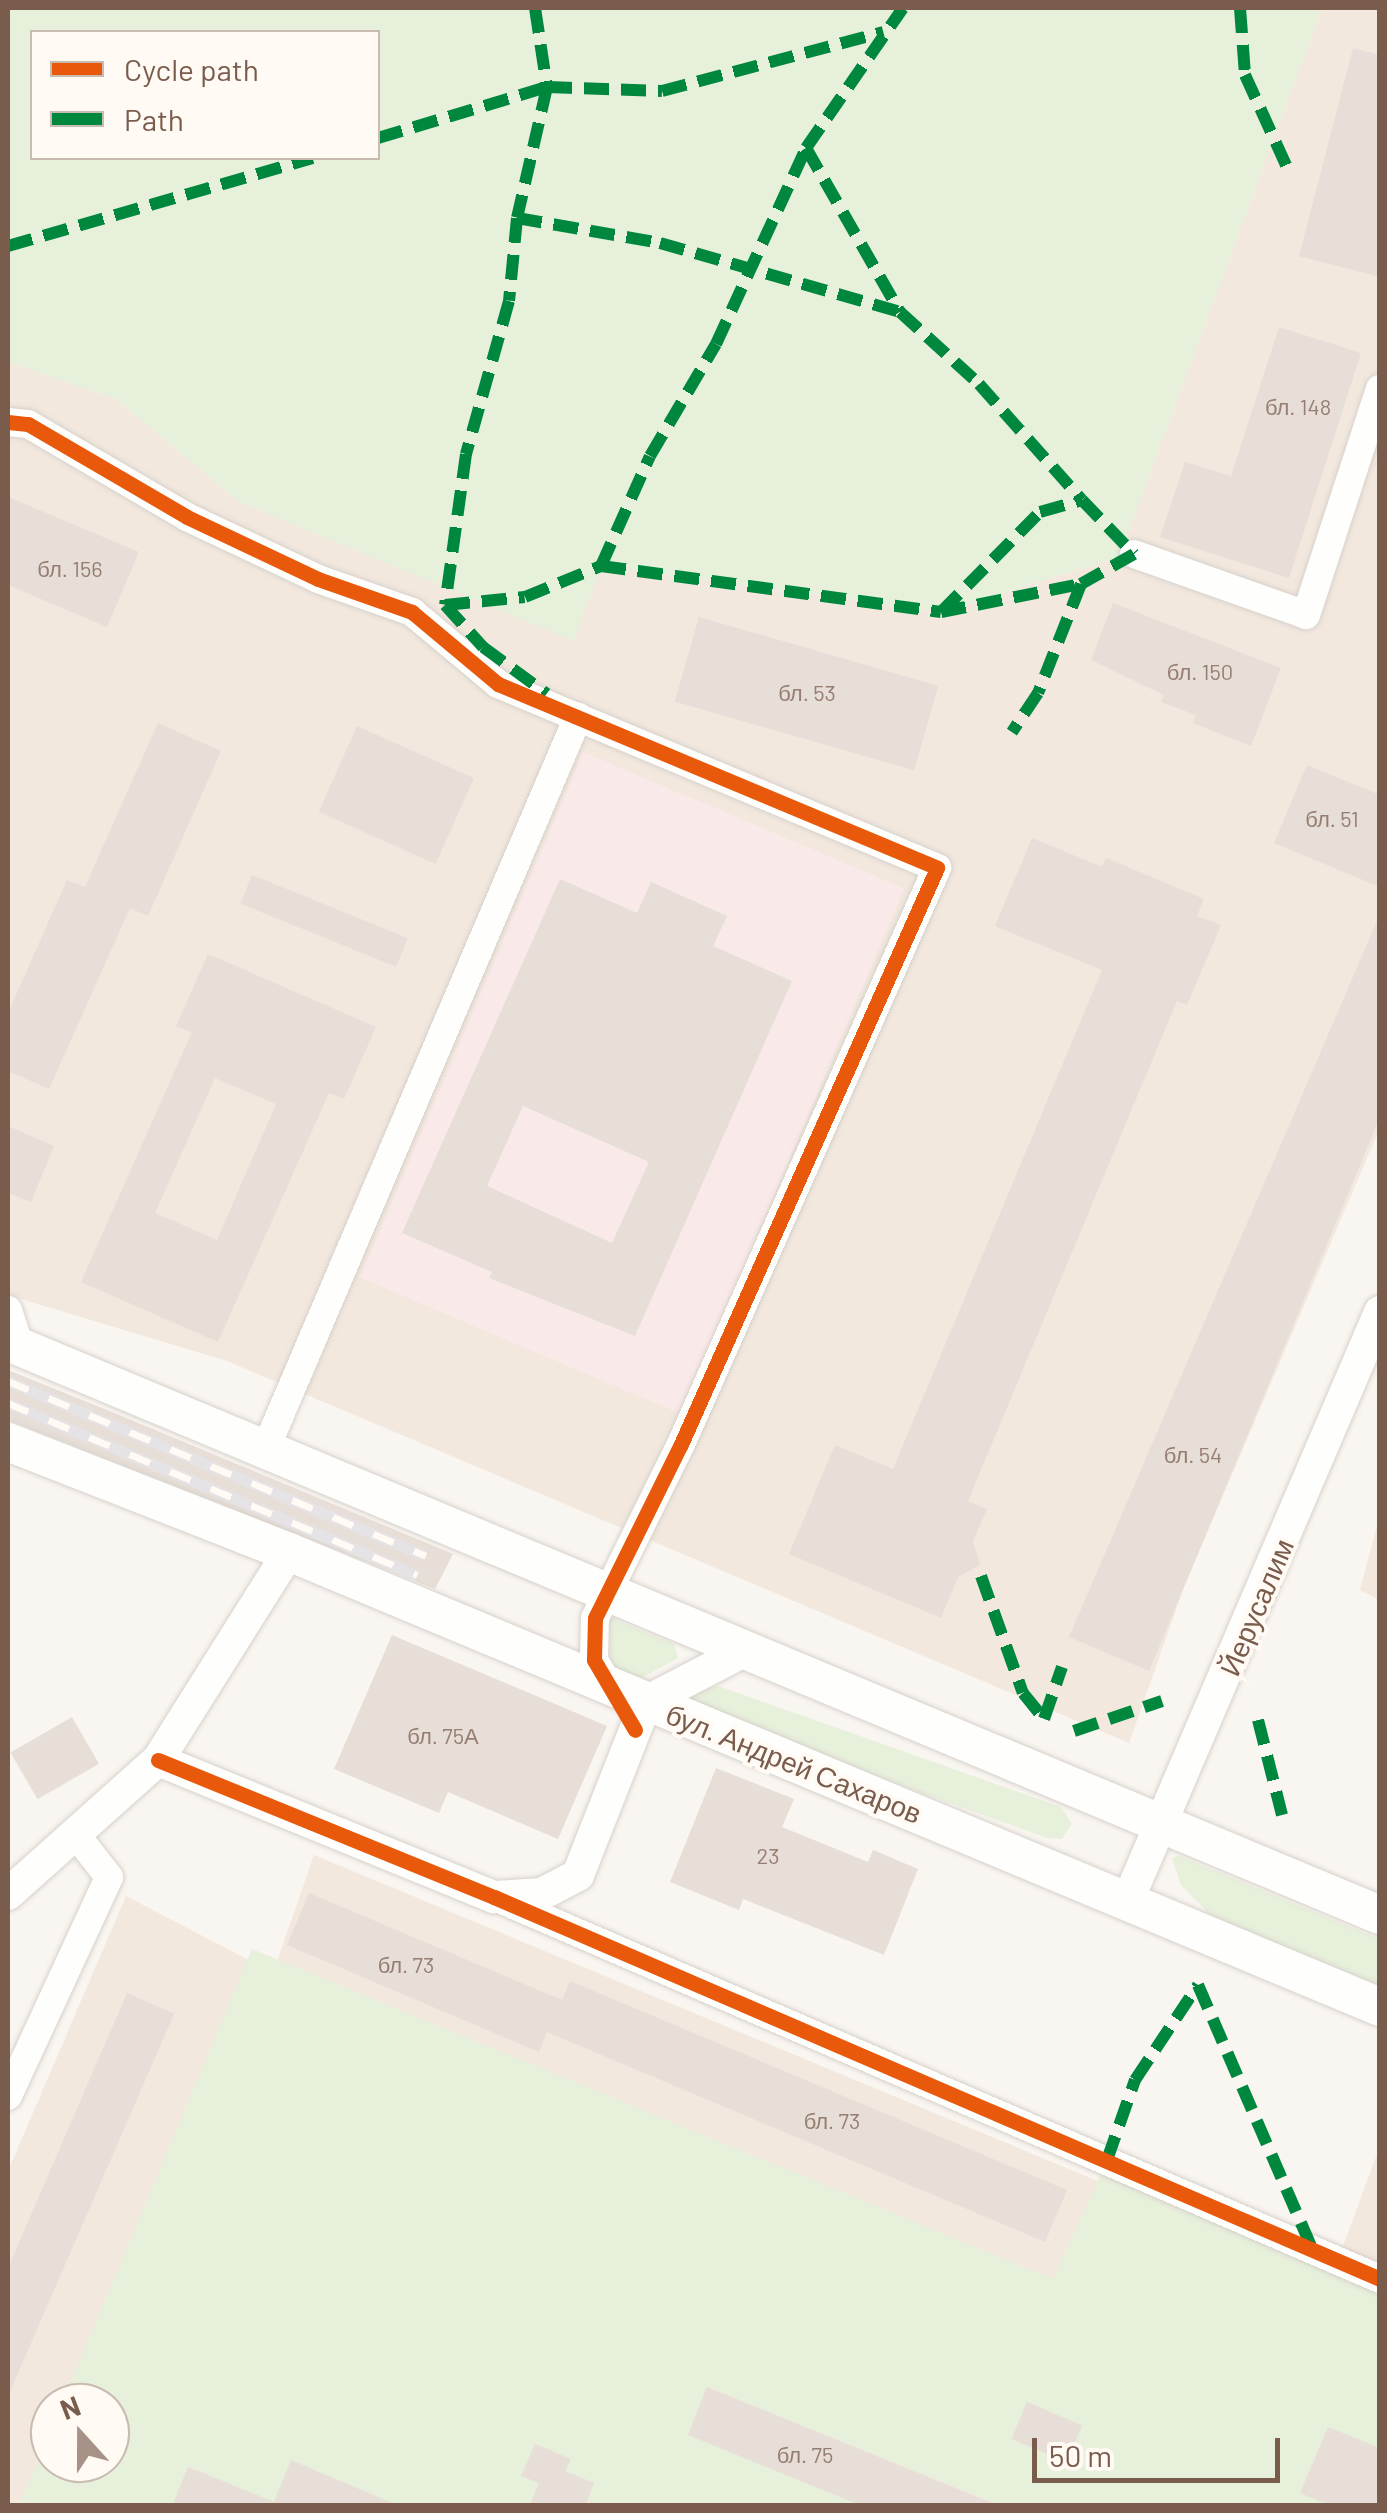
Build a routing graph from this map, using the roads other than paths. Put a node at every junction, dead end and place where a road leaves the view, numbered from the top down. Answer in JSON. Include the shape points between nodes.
{"nodes":[{"id":1,"x":1380,"y":389,"type":"edge"},
{"id":2,"x":8,"y":422,"type":"edge"},
{"id":3,"x":1134,"y":554,"type":"dead end"},
{"id":4,"x":578,"y":717,"type":"junction"},
{"id":5,"x":8,"y":1310,"type":"edge"},
{"id":6,"x":1380,"y":1312,"type":"edge"},
{"id":7,"x":14,"y":1344,"type":"edge"},
{"id":8,"x":1372,"y":1355,"type":"edge"},
{"id":9,"x":8,"y":1442,"type":"edge"},
{"id":10,"x":266,"y":1448,"type":"junction"},
{"id":11,"x":289,"y":1552,"type":"junction"},
{"id":12,"x":608,"y":1592,"type":"junction"},
{"id":13,"x":748,"y":1649,"type":"junction"},
{"id":14,"x":610,"y":1687,"type":"junction"},
{"id":15,"x":640,"y":1716,"type":"junction"},
{"id":16,"x":158,"y":1760,"type":"junction"},
{"id":17,"x":1163,"y":1825,"type":"junction"},
{"id":18,"x":77,"y":1836,"type":"junction"},
{"id":19,"x":8,"y":1894,"type":"edge"},
{"id":20,"x":494,"y":1897,"type":"junction"},
{"id":21,"x":1128,"y":1900,"type":"junction"},
{"id":22,"x":1380,"y":1915,"type":"edge"},
{"id":23,"x":1380,"y":2007,"type":"edge"},
{"id":24,"x":8,"y":2096,"type":"edge"},
{"id":25,"x":1380,"y":2278,"type":"edge"}],
"edges":[{"from":1,"to":3,"type":"street","via":[[1306,615]]},
{"from":2,"to":4,"type":"street","via":[[28,424],[187,517],[318,579],[412,612],[498,684]]},
{"from":4,"to":10,"type":"street"},
{"from":4,"to":12,"type":"street","via":[[937,868]]},
{"from":5,"to":7,"type":"street"},
{"from":6,"to":8,"type":"street","name":"Йерусалим"},
{"from":7,"to":10,"type":"main road"},
{"from":8,"to":17,"type":"street","name":"Йерусалим"},
{"from":9,"to":11,"type":"main road","name":"бул. Андрей Сахаров"},
{"from":10,"to":12,"type":"main road"},
{"from":11,"to":14,"type":"main road","name":"бул. Андрей Сахаров"},
{"from":11,"to":16,"type":"street"},
{"from":12,"to":13,"type":"main road"},
{"from":12,"to":14,"type":"street","via":[[592,1642]]},
{"from":13,"to":15,"type":"street"},
{"from":13,"to":17,"type":"main road"},
{"from":14,"to":15,"type":"main road","name":"бул. Андрей Сахаров"},
{"from":15,"to":20,"type":"street","via":[[578,1875],[542,1894]]},
{"from":15,"to":21,"type":"main road","name":"бул. Андрей Сахаров"},
{"from":16,"to":18,"type":"street"},
{"from":16,"to":20,"type":"street"},
{"from":17,"to":21,"type":"street","name":"Йерусалим"},
{"from":17,"to":22,"type":"main road"},
{"from":18,"to":19,"type":"street"},
{"from":18,"to":24,"type":"street","via":[[109,1876]]},
{"from":20,"to":25,"type":"street"},
{"from":21,"to":23,"type":"main road","name":"бул. Андрей Сахаров"}]}
